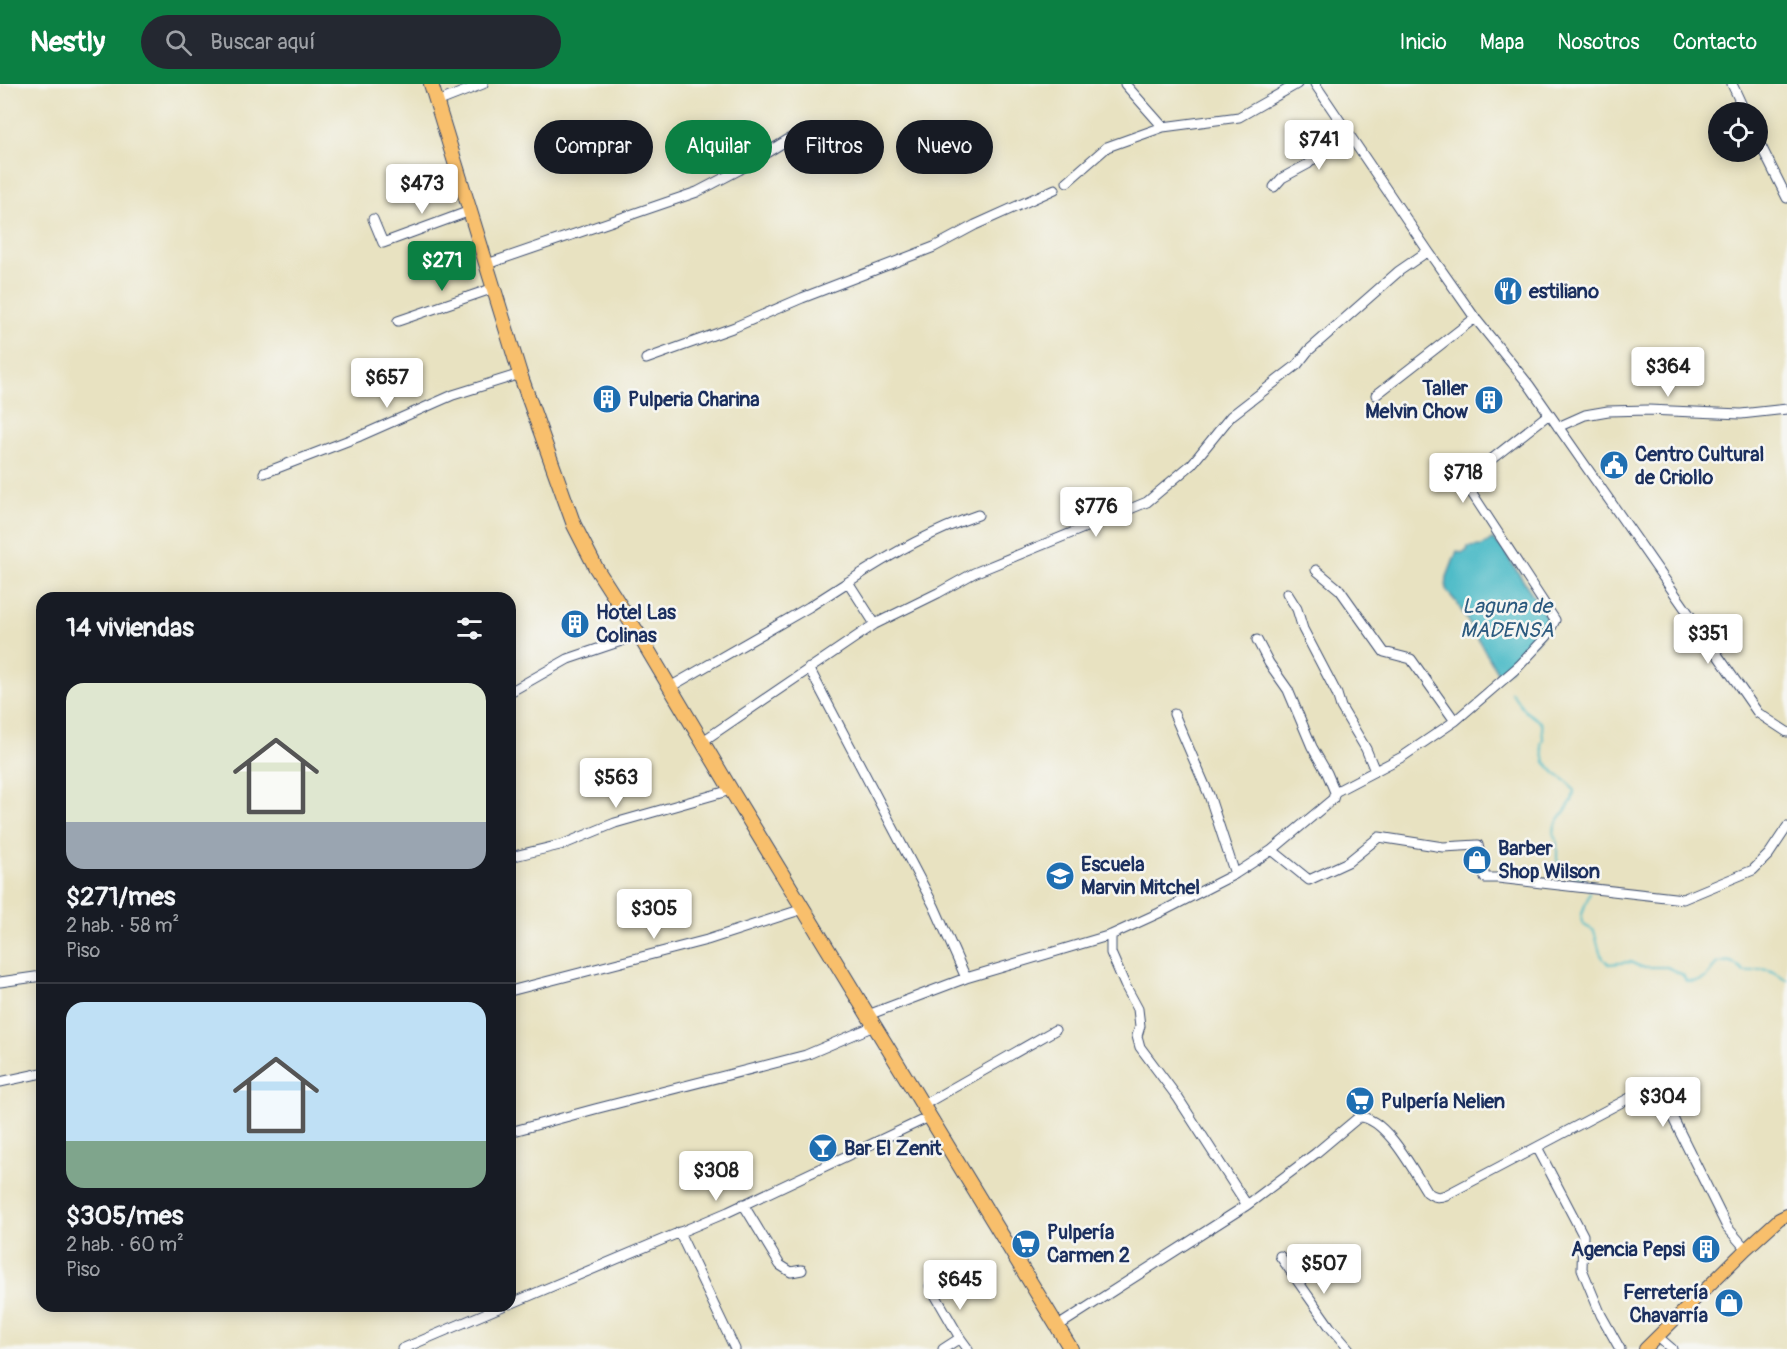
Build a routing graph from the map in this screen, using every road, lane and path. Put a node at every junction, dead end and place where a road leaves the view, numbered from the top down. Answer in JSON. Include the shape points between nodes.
{"nodes":[{"id":1,"x":431,"y":84,"type":"edge"},
{"id":2,"x":483,"y":84,"type":"edge"},
{"id":3,"x":1125,"y":84,"type":"edge"},
{"id":4,"x":1297,"y":84,"type":"edge"},
{"id":5,"x":1315,"y":84,"type":"edge"},
{"id":6,"x":1732,"y":84,"type":"edge"},
{"id":7,"x":437,"y":102,"type":"junction"},
{"id":8,"x":1740,"y":102,"type":"edge"},
{"id":9,"x":1163,"y":127,"type":"junction"},
{"id":10,"x":1348,"y":135,"type":"junction"},
{"id":11,"x":784,"y":142,"type":"edge"},
{"id":12,"x":1768,"y":160,"type":"edge"},
{"id":13,"x":1067,"y":182,"type":"dead end"},
{"id":14,"x":1274,"y":187,"type":"dead end"},
{"id":15,"x":1055,"y":189,"type":"dead end"},
{"id":16,"x":1787,"y":198,"type":"edge"},
{"id":17,"x":470,"y":212,"type":"junction"},
{"id":18,"x":373,"y":219,"type":"dead end"},
{"id":19,"x":1428,"y":250,"type":"junction"},
{"id":20,"x":487,"y":264,"type":"junction"},
{"id":21,"x":494,"y":288,"type":"junction"},
{"id":22,"x":1475,"y":318,"type":"junction"},
{"id":23,"x":398,"y":321,"type":"dead end"},
{"id":24,"x":646,"y":359,"type":"dead end"},
{"id":25,"x":520,"y":374,"type":"junction"},
{"id":26,"x":1376,"y":394,"type":"dead end"},
{"id":27,"x":1787,"y":409,"type":"edge"},
{"id":28,"x":1549,"y":414,"type":"junction"},
{"id":29,"x":1558,"y":427,"type":"junction"},
{"id":30,"x":264,"y":473,"type":"dead end"},
{"id":31,"x":978,"y":515,"type":"dead end"},
{"id":32,"x":1316,"y":570,"type":"dead end"},
{"id":33,"x":848,"y":582,"type":"junction"},
{"id":34,"x":1287,"y":593,"type":"dead end"},
{"id":35,"x":875,"y":624,"type":"junction"},
{"id":36,"x":639,"y":635,"type":"junction"},
{"id":37,"x":1257,"y":640,"type":"dead end"},
{"id":38,"x":809,"y":668,"type":"junction"},
{"id":39,"x":670,"y":687,"type":"junction"},
{"id":40,"x":516,"y":688,"type":"edge"},
{"id":41,"x":1174,"y":714,"type":"dead end"},
{"id":42,"x":1455,"y":721,"type":"junction"},
{"id":43,"x":1787,"y":732,"type":"edge"},
{"id":44,"x":703,"y":741,"type":"junction"},
{"id":45,"x":1375,"y":771,"type":"junction"},
{"id":46,"x":731,"y":790,"type":"junction"},
{"id":47,"x":1335,"y":792,"type":"junction"},
{"id":48,"x":1787,"y":827,"type":"edge"},
{"id":49,"x":1272,"y":850,"type":"junction"},
{"id":50,"x":516,"y":856,"type":"edge"},
{"id":51,"x":1235,"y":874,"type":"junction"},
{"id":52,"x":803,"y":909,"type":"junction"},
{"id":53,"x":1111,"y":935,"type":"junction"},
{"id":54,"x":36,"y":977,"type":"edge"},
{"id":55,"x":966,"y":978,"type":"junction"},
{"id":56,"x":0,"y":982,"type":"edge"},
{"id":57,"x":516,"y":989,"type":"edge"},
{"id":58,"x":871,"y":1021,"type":"junction"},
{"id":59,"x":1055,"y":1030,"type":"dead end"},
{"id":60,"x":36,"y":1074,"type":"edge"},
{"id":61,"x":0,"y":1082,"type":"edge"},
{"id":62,"x":926,"y":1111,"type":"junction"},
{"id":63,"x":516,"y":1130,"type":"edge"},
{"id":64,"x":1537,"y":1147,"type":"junction"},
{"id":65,"x":743,"y":1204,"type":"junction"},
{"id":66,"x":1247,"y":1205,"type":"junction"},
{"id":67,"x":1787,"y":1215,"type":"edge"},
{"id":68,"x":679,"y":1232,"type":"junction"},
{"id":69,"x":1746,"y":1249,"type":"junction"},
{"id":70,"x":1280,"y":1256,"type":"dead end"},
{"id":71,"x":802,"y":1270,"type":"dead end"},
{"id":72,"x":930,"y":1286,"type":"dead end"},
{"id":73,"x":516,"y":1301,"type":"edge"},
{"id":74,"x":489,"y":1312,"type":"edge"},
{"id":75,"x":1058,"y":1326,"type":"junction"},
{"id":76,"x":1658,"y":1337,"type":"junction"},
{"id":77,"x":960,"y":1338,"type":"junction"},
{"id":78,"x":424,"y":1339,"type":"junction"},
{"id":79,"x":402,"y":1349,"type":"edge"},
{"id":80,"x":429,"y":1349,"type":"edge"},
{"id":81,"x":735,"y":1349,"type":"edge"},
{"id":82,"x":942,"y":1349,"type":"edge"},
{"id":83,"x":968,"y":1349,"type":"edge"},
{"id":84,"x":1071,"y":1349,"type":"edge"},
{"id":85,"x":1349,"y":1349,"type":"edge"},
{"id":86,"x":1620,"y":1349,"type":"edge"},
{"id":87,"x":1645,"y":1349,"type":"edge"},
{"id":88,"x":1672,"y":1349,"type":"edge"}],
"edges":[{"from":1,"to":7,"type":"highway"},
{"from":2,"to":7,"type":"street"},
{"from":3,"to":9,"type":"street"},
{"from":4,"to":9,"type":"street","via":[[1239,117]]},
{"from":5,"to":10,"type":"street"},
{"from":6,"to":8,"type":"street"},
{"from":7,"to":17,"type":"highway"},
{"from":9,"to":13,"type":"street","via":[[1107,147]]},
{"from":10,"to":14,"type":"street","via":[[1328,145]]},
{"from":10,"to":19,"type":"street"},
{"from":11,"to":20,"type":"street","via":[[697,192]]},
{"from":12,"to":16,"type":"street"},
{"from":15,"to":24,"type":"street","via":[[934,247]]},
{"from":17,"to":18,"type":"street","via":[[383,243]]},
{"from":17,"to":20,"type":"highway"},
{"from":19,"to":22,"type":"street"},
{"from":19,"to":35,"type":"street","via":[[1308,351],[1297,365],[1231,416],[1192,464],[1147,502],[974,573]]},
{"from":20,"to":21,"type":"highway"},
{"from":21,"to":23,"type":"street"},
{"from":21,"to":25,"type":"highway"},
{"from":22,"to":26,"type":"street"},
{"from":22,"to":28,"type":"street"},
{"from":25,"to":30,"type":"street","via":[[453,395]]},
{"from":25,"to":36,"type":"highway","via":[[574,525]]},
{"from":27,"to":29,"type":"street","via":[[1741,414],[1608,411],[1585,415]]},
{"from":28,"to":29,"type":"street"},
{"from":28,"to":42,"type":"street","via":[[1464,481],[1555,620],[1547,636],[1519,666]]},
{"from":29,"to":43,"type":"street","via":[[1758,713]]},
{"from":31,"to":33,"type":"street","via":[[948,525]]},
{"from":32,"to":42,"type":"street","via":[[1340,590],[1383,652],[1411,659]]},
{"from":33,"to":35,"type":"street"},
{"from":33,"to":39,"type":"street"},
{"from":34,"to":45,"type":"street"},
{"from":35,"to":38,"type":"street"},
{"from":36,"to":39,"type":"highway"},
{"from":36,"to":40,"type":"street","via":[[568,658]]},
{"from":37,"to":47,"type":"street","via":[[1288,690]]},
{"from":38,"to":44,"type":"street"},
{"from":38,"to":55,"type":"street","via":[[934,906]]},
{"from":39,"to":44,"type":"highway"},
{"from":41,"to":51,"type":"street","via":[[1209,795]]},
{"from":42,"to":45,"type":"street","via":[[1402,758]]},
{"from":44,"to":46,"type":"highway"},
{"from":45,"to":47,"type":"street"},
{"from":46,"to":50,"type":"street"},
{"from":46,"to":52,"type":"highway"},
{"from":47,"to":49,"type":"street","via":[[1333,799]]},
{"from":48,"to":49,"type":"street","via":[[1754,870],[1683,899],[1485,878],[1478,845],[1443,848],[1379,837],[1348,862],[1309,880]]},
{"from":49,"to":51,"type":"street"},
{"from":51,"to":53,"type":"street"},
{"from":52,"to":57,"type":"street","via":[[707,940]]},
{"from":52,"to":58,"type":"highway"},
{"from":53,"to":55,"type":"street"},
{"from":53,"to":66,"type":"street","via":[[1111,953],[1138,1008],[1140,1047]]},
{"from":54,"to":56,"type":"street"},
{"from":55,"to":58,"type":"street"},
{"from":58,"to":62,"type":"highway"},
{"from":58,"to":63,"type":"street","via":[[806,1055]]},
{"from":59,"to":62,"type":"street"},
{"from":60,"to":61,"type":"street"},
{"from":62,"to":65,"type":"street"},
{"from":62,"to":75,"type":"highway"},
{"from":64,"to":66,"type":"street","via":[[1446,1195],[1433,1196],[1394,1141],[1377,1124],[1359,1117]]},
{"from":64,"to":69,"type":"street","via":[[1656,1084],[1726,1227]]},
{"from":64,"to":86,"type":"street","via":[[1583,1235],[1582,1269]]},
{"from":65,"to":68,"type":"street"},
{"from":65,"to":71,"type":"street","via":[[780,1264],[791,1272]]},
{"from":66,"to":75,"type":"street"},
{"from":67,"to":69,"type":"main road"},
{"from":68,"to":73,"type":"street"},
{"from":68,"to":81,"type":"street"},
{"from":69,"to":76,"type":"main road"},
{"from":70,"to":85,"type":"street"},
{"from":72,"to":77,"type":"street"},
{"from":74,"to":78,"type":"street"},
{"from":75,"to":84,"type":"highway"},
{"from":76,"to":87,"type":"main road"},
{"from":76,"to":88,"type":"street"},
{"from":77,"to":82,"type":"street"},
{"from":77,"to":83,"type":"street"},
{"from":78,"to":79,"type":"street"},
{"from":78,"to":80,"type":"street"}]}
